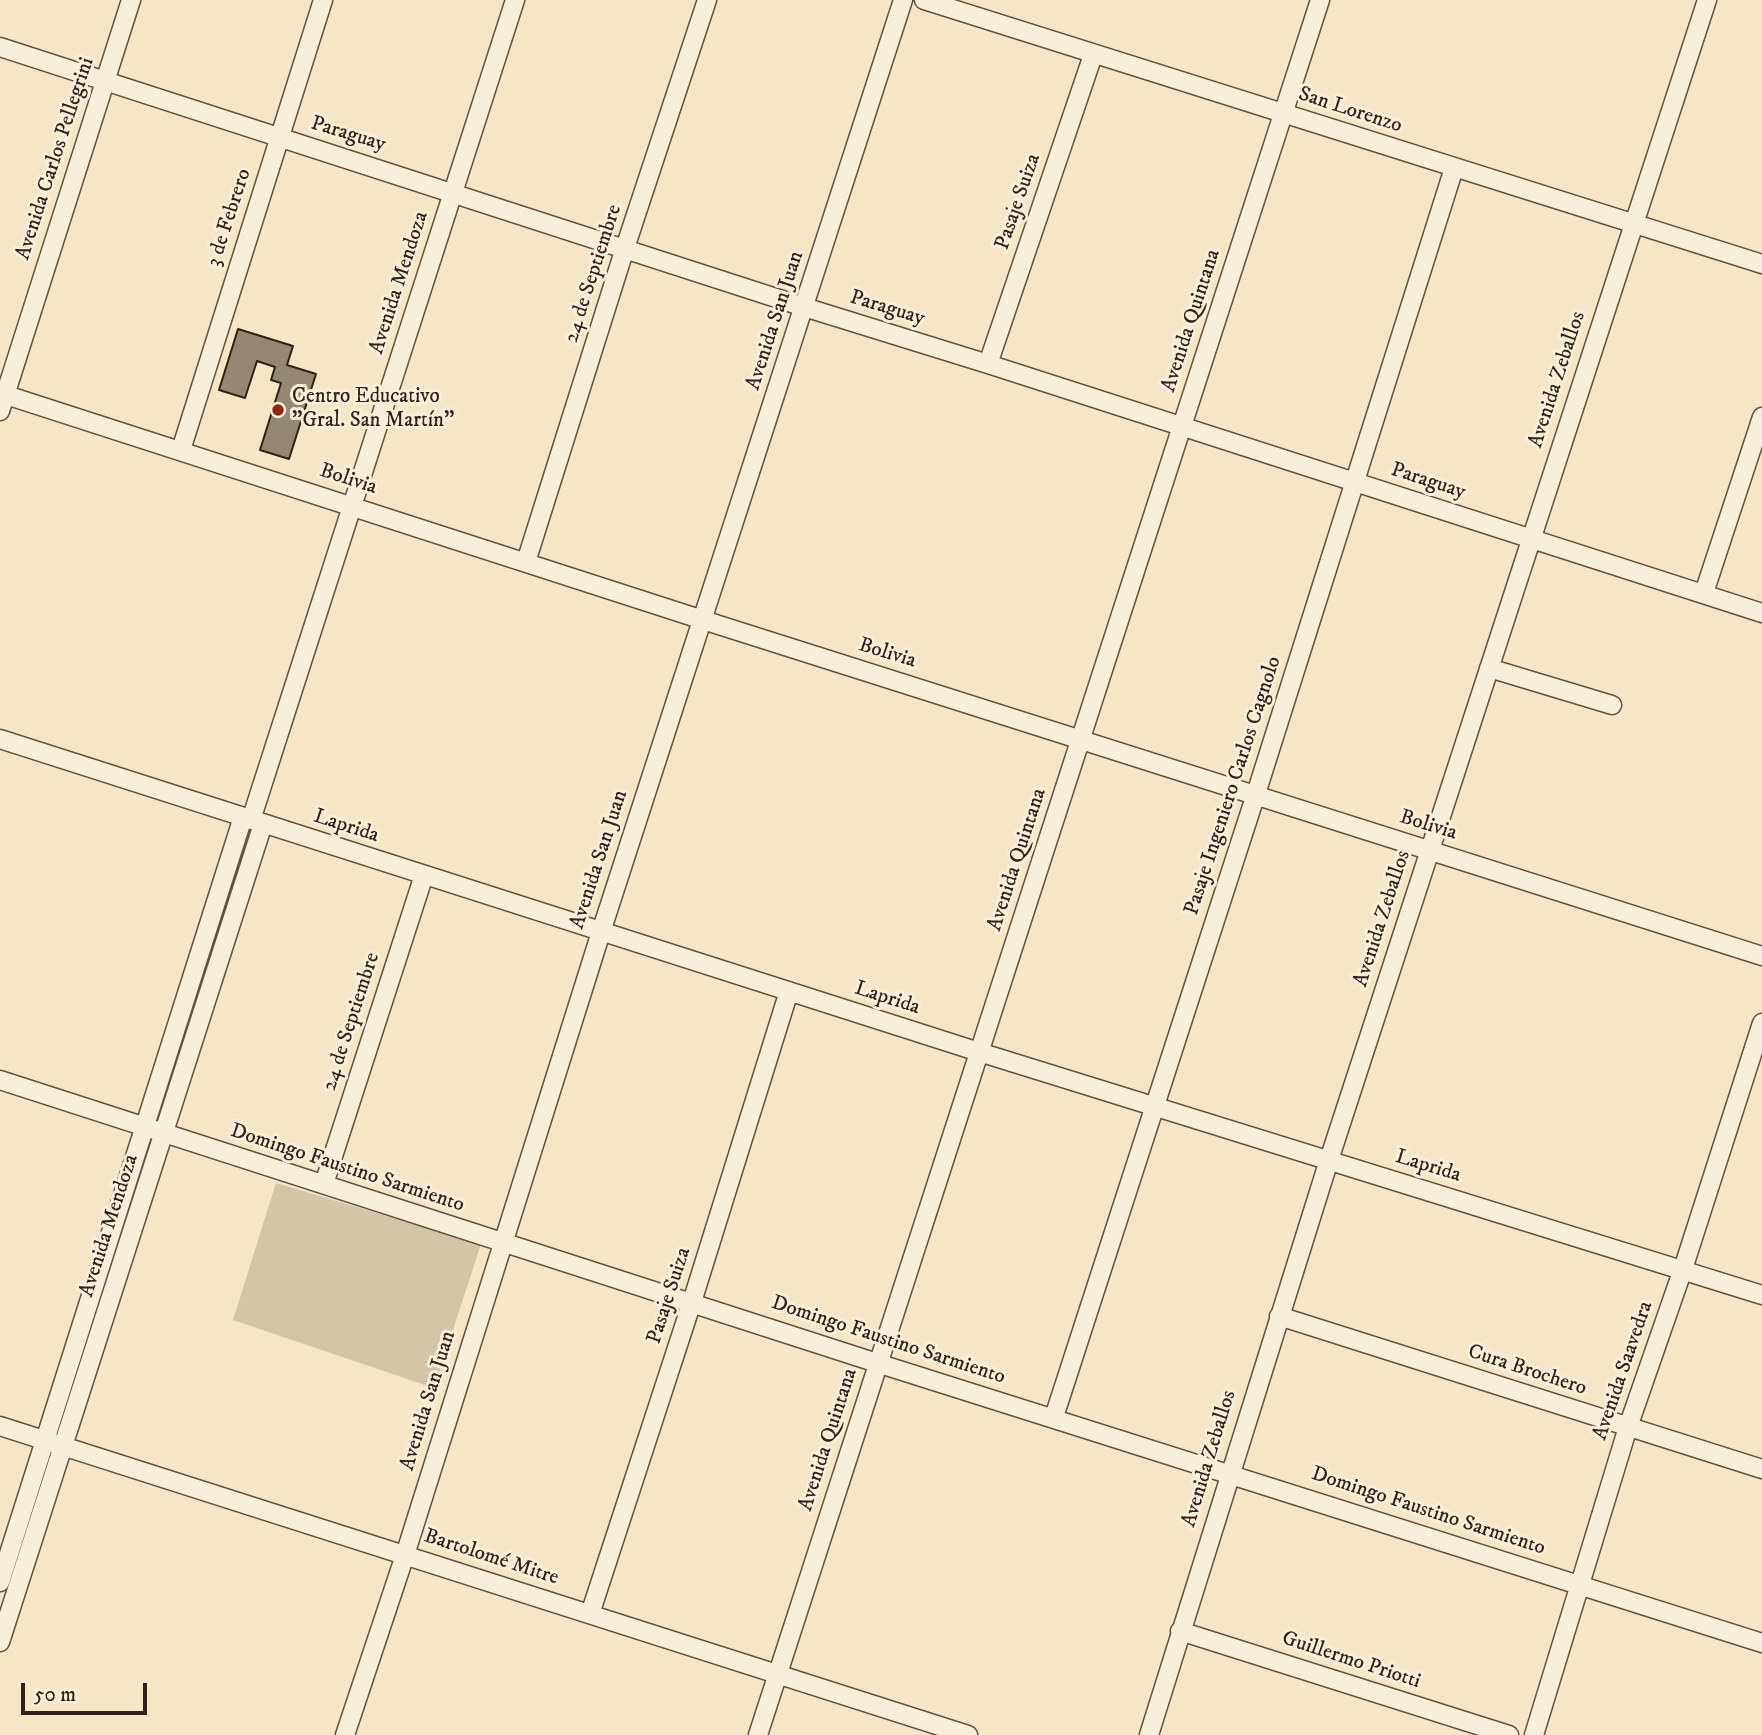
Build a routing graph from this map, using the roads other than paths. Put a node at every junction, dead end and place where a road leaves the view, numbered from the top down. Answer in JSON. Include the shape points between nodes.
{"nodes":[{"id":1,"x":131,"y":0,"type":"edge"},
{"id":2,"x":323,"y":0,"type":"edge"},
{"id":3,"x":515,"y":0,"type":"edge"},
{"id":4,"x":707,"y":0,"type":"edge"},
{"id":5,"x":903,"y":0,"type":"edge"},
{"id":6,"x":924,"y":0,"type":"edge"},
{"id":7,"x":1320,"y":0,"type":"edge"},
{"id":8,"x":1707,"y":0,"type":"edge"},
{"id":9,"x":0,"y":47,"type":"edge"},
{"id":10,"x":1093,"y":55,"type":"junction"},
{"id":11,"x":104,"y":81,"type":"junction"},
{"id":12,"x":1282,"y":113,"type":"junction"},
{"id":13,"x":279,"y":137,"type":"junction"},
{"id":14,"x":1454,"y":168,"type":"junction"},
{"id":15,"x":454,"y":192,"type":"junction"},
{"id":16,"x":1632,"y":223,"type":"junction"},
{"id":17,"x":625,"y":248,"type":"junction"},
{"id":18,"x":1762,"y":264,"type":"edge"},
{"id":19,"x":804,"y":307,"type":"junction"},
{"id":20,"x":988,"y":364,"type":"junction"},
{"id":21,"x":2,"y":399,"type":"edge"},
{"id":22,"x":1762,"y":417,"type":"edge"},
{"id":23,"x":1181,"y":428,"type":"junction"},
{"id":24,"x":181,"y":450,"type":"junction"},
{"id":25,"x":1355,"y":482,"type":"junction"},
{"id":26,"x":353,"y":506,"type":"junction"},
{"id":27,"x":1531,"y":538,"type":"junction"},
{"id":28,"x":526,"y":562,"type":"junction"},
{"id":29,"x":1704,"y":593,"type":"junction"},
{"id":30,"x":1762,"y":613,"type":"edge"},
{"id":31,"x":703,"y":620,"type":"junction"},
{"id":32,"x":1489,"y":668,"type":"junction"},
{"id":33,"x":1612,"y":705,"type":"dead end"},
{"id":34,"x":0,"y":739,"type":"edge"},
{"id":35,"x":1082,"y":739,"type":"junction"},
{"id":36,"x":1255,"y":797,"type":"junction"},
{"id":37,"x":252,"y":820,"type":"junction"},
{"id":38,"x":1429,"y":850,"type":"junction"},
{"id":39,"x":424,"y":875,"type":"junction"},
{"id":40,"x":601,"y":932,"type":"junction"},
{"id":41,"x":1762,"y":956,"type":"edge"},
{"id":42,"x":789,"y":992,"type":"junction"},
{"id":43,"x":1762,"y":1023,"type":"edge"},
{"id":44,"x":979,"y":1052,"type":"junction"},
{"id":45,"x":0,"y":1080,"type":"edge"},
{"id":46,"x":1153,"y":1106,"type":"junction"},
{"id":47,"x":146,"y":1128,"type":"junction"},
{"id":48,"x":163,"y":1134,"type":"junction"},
{"id":49,"x":1328,"y":1160,"type":"junction"},
{"id":50,"x":324,"y":1184,"type":"junction"},
{"id":51,"x":503,"y":1243,"type":"junction"},
{"id":52,"x":1683,"y":1269,"type":"junction"},
{"id":53,"x":1762,"y":1295,"type":"edge"},
{"id":54,"x":692,"y":1303,"type":"junction"},
{"id":55,"x":1279,"y":1316,"type":"junction"},
{"id":56,"x":877,"y":1363,"type":"junction"},
{"id":57,"x":1054,"y":1417,"type":"junction"},
{"id":58,"x":0,"y":1426,"type":"edge"},
{"id":59,"x":1628,"y":1427,"type":"junction"},
{"id":60,"x":54,"y":1444,"type":"junction"},
{"id":61,"x":1762,"y":1469,"type":"edge"},
{"id":62,"x":1229,"y":1474,"type":"junction"},
{"id":63,"x":405,"y":1555,"type":"junction"},
{"id":64,"x":0,"y":1582,"type":"edge"},
{"id":65,"x":1579,"y":1584,"type":"junction"},
{"id":66,"x":590,"y":1614,"type":"junction"},
{"id":67,"x":1180,"y":1631,"type":"junction"},
{"id":68,"x":0,"y":1642,"type":"edge"},
{"id":69,"x":1762,"y":1643,"type":"edge"},
{"id":70,"x":778,"y":1673,"type":"junction"},
{"id":71,"x":345,"y":1735,"type":"edge"},
{"id":72,"x":758,"y":1735,"type":"edge"},
{"id":73,"x":968,"y":1735,"type":"edge"},
{"id":74,"x":1149,"y":1735,"type":"edge"},
{"id":75,"x":1509,"y":1735,"type":"edge"},
{"id":76,"x":1534,"y":1735,"type":"edge"}],
"edges":[{"from":1,"to":11,"type":"street","name":"Avenida Carlos Pellegrini"},
{"from":2,"to":13,"type":"street","name":"3 de Febrero"},
{"from":3,"to":15,"type":"street","name":"Avenida Mendoza"},
{"from":4,"to":17,"type":"street","name":"24 de Septiembre"},
{"from":5,"to":19,"type":"street","name":"Avenida San Juan"},
{"from":6,"to":10,"type":"street","name":"San Lorenzo"},
{"from":7,"to":12,"type":"street","name":"Avenida Quintana"},
{"from":8,"to":16,"type":"street","name":"Avenida Zeballos"},
{"from":9,"to":11,"type":"street","name":"Paraguay"},
{"from":10,"to":12,"type":"street","name":"San Lorenzo"},
{"from":10,"to":20,"type":"street","name":"Pasaje Suiza"},
{"from":11,"to":13,"type":"street","name":"Paraguay"},
{"from":11,"to":21,"type":"street","name":"Avenida Carlos Pellegrini"},
{"from":12,"to":14,"type":"street","name":"San Lorenzo"},
{"from":12,"to":23,"type":"street","name":"Avenida Quintana"},
{"from":13,"to":15,"type":"street","name":"Paraguay"},
{"from":13,"to":24,"type":"street","name":"3 de Febrero"},
{"from":14,"to":16,"type":"street","name":"San Lorenzo"},
{"from":14,"to":25,"type":"street","name":"Pasaje Ingeniero Carlos Cagnolo"},
{"from":15,"to":17,"type":"street","name":"Paraguay"},
{"from":15,"to":26,"type":"street","name":"Avenida Mendoza"},
{"from":16,"to":18,"type":"street","name":"San Lorenzo"},
{"from":16,"to":27,"type":"street","name":"Avenida Zeballos"},
{"from":17,"to":19,"type":"street","name":"Paraguay"},
{"from":17,"to":28,"type":"street","name":"24 de Septiembre"},
{"from":19,"to":20,"type":"street","name":"Paraguay"},
{"from":19,"to":31,"type":"street","name":"Avenida San Juan"},
{"from":20,"to":23,"type":"street","name":"Paraguay"},
{"from":21,"to":24,"type":"street","name":"Bolivia"},
{"from":22,"to":29,"type":"street"},
{"from":23,"to":25,"type":"street","name":"Paraguay"},
{"from":23,"to":35,"type":"street","name":"Avenida Quintana"},
{"from":24,"to":26,"type":"street","name":"Bolivia"},
{"from":25,"to":27,"type":"street","name":"Paraguay"},
{"from":25,"to":36,"type":"street","name":"Pasaje Ingeniero Carlos Cagnolo"},
{"from":26,"to":28,"type":"street","name":"Bolivia"},
{"from":26,"to":37,"type":"street","name":"Avenida Mendoza"},
{"from":27,"to":29,"type":"street","name":"Paraguay"},
{"from":27,"to":32,"type":"street","name":"Avenida Zeballos"},
{"from":28,"to":31,"type":"street","name":"Bolivia"},
{"from":29,"to":30,"type":"street","name":"Paraguay"},
{"from":31,"to":35,"type":"street","name":"Bolivia"},
{"from":31,"to":40,"type":"street","name":"Avenida San Juan"},
{"from":32,"to":33,"type":"street"},
{"from":32,"to":38,"type":"street","name":"Avenida Zeballos"},
{"from":34,"to":37,"type":"street","name":"Laprida"},
{"from":35,"to":36,"type":"street","name":"Bolivia"},
{"from":35,"to":44,"type":"street","name":"Avenida Quintana"},
{"from":36,"to":38,"type":"street","name":"Bolivia"},
{"from":36,"to":46,"type":"street","name":"Pasaje Ingeniero Carlos Cagnolo"},
{"from":37,"to":39,"type":"street","name":"Laprida"},
{"from":37,"to":47,"type":"street","name":"Avenida Mendoza"},
{"from":37,"to":48,"type":"street","name":"Avenida Mendoza"},
{"from":38,"to":41,"type":"street","name":"Bolivia"},
{"from":38,"to":49,"type":"street","name":"Avenida Zeballos"},
{"from":39,"to":40,"type":"street","name":"Laprida"},
{"from":39,"to":50,"type":"street","name":"24 de Septiembre"},
{"from":40,"to":42,"type":"street","name":"Laprida"},
{"from":40,"to":51,"type":"street","name":"Avenida San Juan"},
{"from":42,"to":44,"type":"street","name":"Laprida"},
{"from":42,"to":54,"type":"street","name":"Pasaje Suiza"},
{"from":43,"to":52,"type":"street","name":"Avenida Saavedra"},
{"from":44,"to":46,"type":"street","name":"Laprida"},
{"from":44,"to":56,"type":"street","name":"Avenida Quintana"},
{"from":45,"to":47,"type":"street","name":"Domingo Faustino Sarmiento"},
{"from":46,"to":49,"type":"street","name":"Laprida"},
{"from":46,"to":57,"type":"street","name":"Pasaje Ingeniero Carlos Cagnolo"},
{"from":47,"to":48,"type":"street","name":"Domingo Faustino Sarmiento"},
{"from":47,"to":60,"type":"street","name":"Avenida Mendoza"},
{"from":48,"to":50,"type":"street","name":"Domingo Faustino Sarmiento"},
{"from":48,"to":60,"type":"street","name":"Avenida Mendoza"},
{"from":49,"to":52,"type":"street","name":"Laprida"},
{"from":49,"to":55,"type":"street","name":"Avenida Zeballos"},
{"from":50,"to":51,"type":"street","name":"Domingo Faustino Sarmiento"},
{"from":51,"to":54,"type":"street","name":"Domingo Faustino Sarmiento"},
{"from":51,"to":63,"type":"street","name":"Avenida San Juan"},
{"from":52,"to":53,"type":"street","name":"Laprida"},
{"from":52,"to":59,"type":"street","name":"Avenida Saavedra"},
{"from":54,"to":56,"type":"street","name":"Domingo Faustino Sarmiento"},
{"from":54,"to":66,"type":"street","name":"Pasaje Suiza"},
{"from":55,"to":59,"type":"street","name":"Cura Brochero"},
{"from":55,"to":62,"type":"street","name":"Avenida Zeballos"},
{"from":56,"to":57,"type":"street","name":"Domingo Faustino Sarmiento"},
{"from":56,"to":70,"type":"street","name":"Avenida Quintana"},
{"from":57,"to":62,"type":"street","name":"Domingo Faustino Sarmiento"},
{"from":58,"to":60,"type":"street","name":"Bartolomé Mitre"},
{"from":59,"to":61,"type":"street","name":"Cura Brochero"},
{"from":59,"to":65,"type":"street","name":"Avenida Saavedra"},
{"from":60,"to":63,"type":"street","name":"Bartolomé Mitre"},
{"from":60,"to":64,"type":"street","name":"Avenida Mendoza"},
{"from":60,"to":68,"type":"street","name":"Avenida Mendoza"},
{"from":62,"to":65,"type":"street","name":"Domingo Faustino Sarmiento"},
{"from":62,"to":67,"type":"street","name":"Avenida Zeballos"},
{"from":63,"to":66,"type":"street","name":"Bartolomé Mitre"},
{"from":63,"to":71,"type":"street","name":"Avenida San Juan"},
{"from":65,"to":69,"type":"street","name":"Domingo Faustino Sarmiento"},
{"from":65,"to":76,"type":"street","name":"Avenida Saavedra"},
{"from":66,"to":70,"type":"street","name":"Bartolomé Mitre"},
{"from":67,"to":74,"type":"street","name":"Avenida Zeballos"},
{"from":67,"to":75,"type":"street","name":"Guillermo Priotti"},
{"from":70,"to":72,"type":"street","name":"Avenida Quintana"},
{"from":70,"to":73,"type":"street","name":"Bartolomé Mitre"}]}
